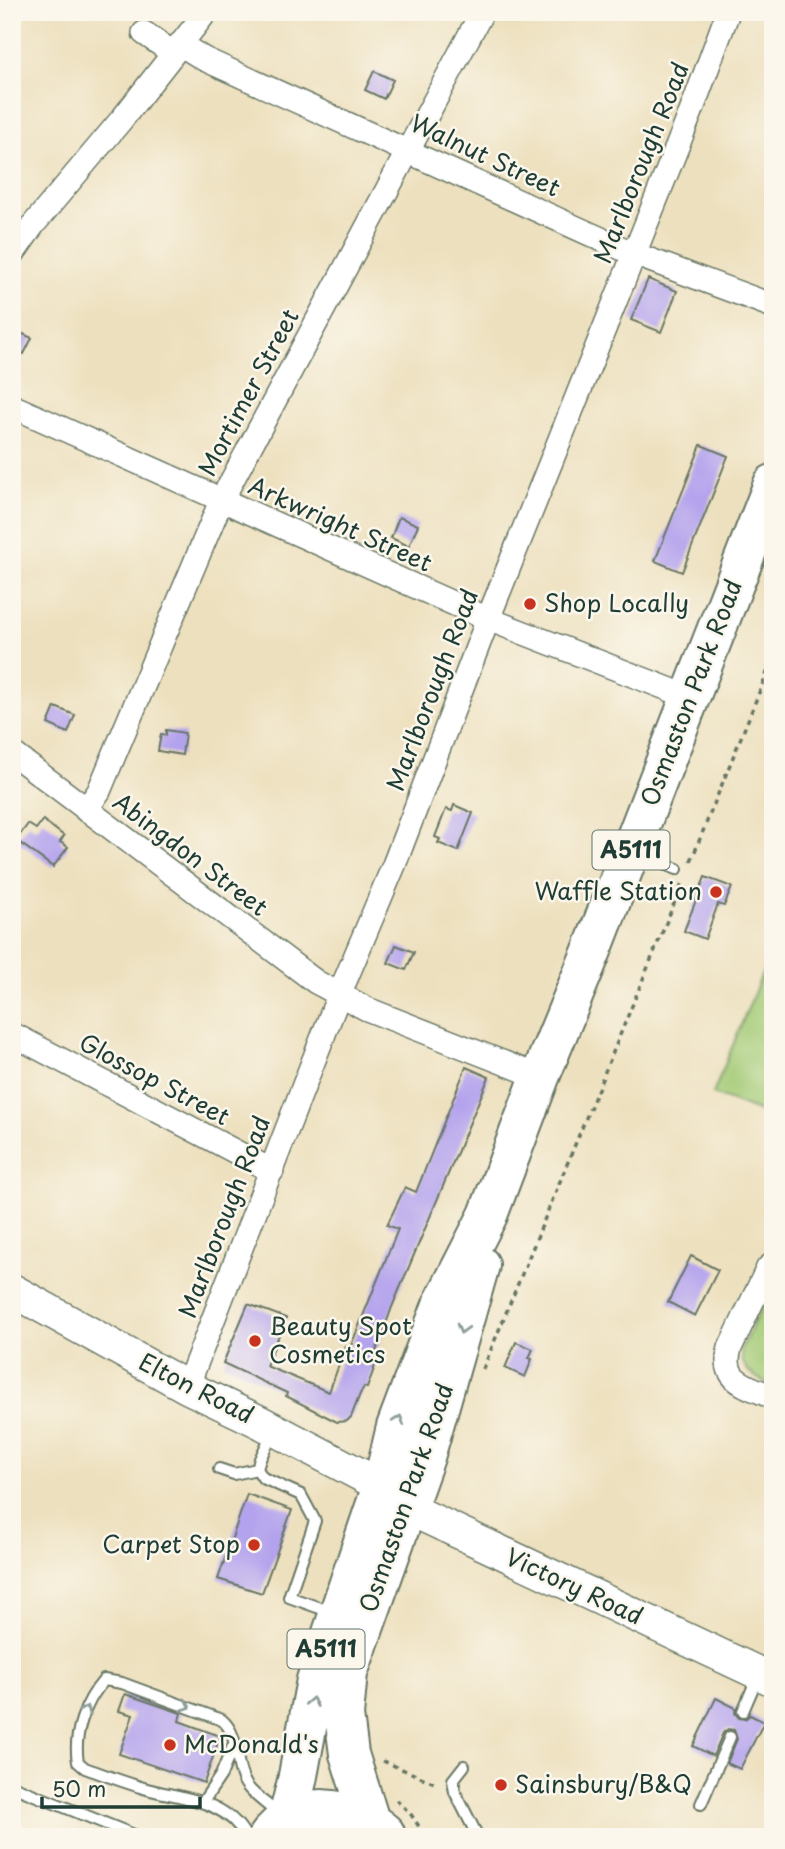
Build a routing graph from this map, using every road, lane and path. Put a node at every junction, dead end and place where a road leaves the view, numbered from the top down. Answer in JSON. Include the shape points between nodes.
{"nodes":[{"id":1,"x":206,"y":12,"type":"edge"},
{"id":2,"x":482,"y":12,"type":"edge"},
{"id":3,"x":728,"y":12,"type":"edge"},
{"id":4,"x":145,"y":33,"type":"dead end"},
{"id":5,"x":176,"y":49,"type":"junction"},
{"id":6,"x":408,"y":150,"type":"junction"},
{"id":7,"x":634,"y":254,"type":"junction"},
{"id":8,"x":12,"y":255,"type":"edge"},
{"id":9,"x":773,"y":306,"type":"edge"},
{"id":10,"x":12,"y":406,"type":"edge"},
{"id":11,"x":773,"y":484,"type":"edge"},
{"id":12,"x":221,"y":501,"type":"junction"},
{"id":13,"x":488,"y":619,"type":"junction"},
{"id":14,"x":773,"y":658,"type":"edge"},
{"id":15,"x":689,"y":697,"type":"junction"},
{"id":16,"x":12,"y":753,"type":"edge"},
{"id":17,"x":86,"y":810,"type":"junction"},
{"id":18,"x":631,"y":851,"type":"junction"},
{"id":19,"x":677,"y":869,"type":"dead end"},
{"id":20,"x":339,"y":995,"type":"junction"},
{"id":21,"x":12,"y":1034,"type":"edge"},
{"id":22,"x":540,"y":1077,"type":"junction"},
{"id":23,"x":272,"y":1171,"type":"junction"},
{"id":24,"x":773,"y":1264,"type":"edge"},
{"id":25,"x":12,"y":1290,"type":"edge"},
{"id":26,"x":479,"y":1378,"type":"dead end"},
{"id":27,"x":187,"y":1387,"type":"junction"},
{"id":28,"x":773,"y":1397,"type":"edge"},
{"id":29,"x":274,"y":1429,"type":"junction"},
{"id":30,"x":219,"y":1469,"type":"dead end"},
{"id":31,"x":257,"y":1469,"type":"junction"},
{"id":32,"x":395,"y":1497,"type":"junction"},
{"id":33,"x":337,"y":1614,"type":"junction"},
{"id":34,"x":766,"y":1676,"type":"edge"},
{"id":35,"x":743,"y":1712,"type":"dead end"},
{"id":36,"x":730,"y":1737,"type":"dead end"},
{"id":37,"x":234,"y":1744,"type":"junction"},
{"id":38,"x":393,"y":1765,"type":"dead end"},
{"id":39,"x":464,"y":1766,"type":"dead end"},
{"id":40,"x":417,"y":1776,"type":"dead end"},
{"id":41,"x":12,"y":1786,"type":"edge"},
{"id":42,"x":203,"y":1802,"type":"junction"},
{"id":43,"x":701,"y":1804,"type":"dead end"},
{"id":44,"x":280,"y":1824,"type":"edge"},
{"id":45,"x":387,"y":1826,"type":"edge"},
{"id":46,"x":139,"y":1837,"type":"edge"},
{"id":47,"x":246,"y":1837,"type":"edge"},
{"id":48,"x":426,"y":1837,"type":"edge"},
{"id":49,"x":478,"y":1837,"type":"edge"}],
"edges":[{"from":1,"to":5,"type":"street"},
{"from":2,"to":6,"type":"street","name":"Mortimer Street"},
{"from":3,"to":7,"type":"street","name":"Marlborough Road"},
{"from":4,"to":5,"type":"street","name":"Walnut Street"},
{"from":5,"to":6,"type":"street","name":"Walnut Street"},
{"from":5,"to":8,"type":"street"},
{"from":6,"to":7,"type":"street","name":"Walnut Street"},
{"from":6,"to":12,"type":"street","name":"Mortimer Street"},
{"from":7,"to":9,"type":"street","name":"Walnut Street"},
{"from":7,"to":13,"type":"street","name":"Marlborough Road"},
{"from":10,"to":12,"type":"street","name":"Arkwright Street"},
{"from":11,"to":15,"type":"highway","name":"Osmaston Park Road","number":"A5111"},
{"from":12,"to":13,"type":"street","name":"Arkwright Street"},
{"from":12,"to":17,"type":"street","name":"Mortimer Street","via":[[99,791]]},
{"from":13,"to":15,"type":"street","name":"Arkwright Street"},
{"from":13,"to":20,"type":"street","name":"Marlborough Road"},
{"from":14,"to":26,"type":"path"},
{"from":15,"to":18,"type":"highway","name":"Osmaston Park Road","number":"A5111"},
{"from":16,"to":17,"type":"street","name":"Abingdon Street"},
{"from":17,"to":20,"type":"street","name":"Abingdon Street"},
{"from":18,"to":19,"type":"lane"},
{"from":18,"to":22,"type":"highway","name":"Osmaston Park Road","number":"A5111"},
{"from":20,"to":22,"type":"street","name":"Abingdon Street"},
{"from":20,"to":23,"type":"street","name":"Marlborough Road"},
{"from":21,"to":23,"type":"street","name":"Glossop Street"},
{"from":22,"to":32,"type":"highway","name":"Osmaston Park Road","number":"A5111","via":[[488,1215],[478,1275]]},
{"from":23,"to":27,"type":"street","name":"Marlborough Road"},
{"from":24,"to":28,"type":"street","via":[[726,1361],[738,1381]]},
{"from":25,"to":27,"type":"street","name":"Elton Road"},
{"from":27,"to":29,"type":"street","name":"Elton Road"},
{"from":29,"to":31,"type":"lane"},
{"from":29,"to":32,"type":"street","name":"Elton Road"},
{"from":30,"to":31,"type":"lane","via":[[234,1474]]},
{"from":31,"to":33,"type":"lane","via":[[262,1478],[301,1495],[315,1521],[289,1597]]},
{"from":32,"to":33,"type":"highway","name":"Osmaston Park Road","number":"A5111"},
{"from":32,"to":34,"type":"street","name":"Victory Road"},
{"from":32,"to":45,"type":"highway","name":"Osmaston Park Road","number":"A5111","via":[[388,1558],[348,1673],[344,1715],[349,1754]]},
{"from":44,"to":33,"type":"highway","name":"Osmaston Park Road","number":"A5111","one_way":true,"via":[[297,1780],[316,1680]]},
{"from":34,"to":35,"type":"lane"},
{"from":36,"to":43,"type":"lane"},
{"from":37,"to":42,"type":"lane"},
{"from":42,"to":37,"type":"lane","one_way":true,"via":[[85,1768],[76,1753],[88,1704],[104,1680],[121,1683],[222,1720],[230,1726]]},
{"from":37,"to":44,"type":"lane","via":[[248,1788]]},
{"from":38,"to":40,"type":"path"},
{"from":39,"to":49,"type":"lane","via":[[453,1780],[455,1792]]},
{"from":41,"to":46,"type":"lane"},
{"from":42,"to":47,"type":"lane","via":[[225,1813]]},
{"from":44,"to":45,"type":"highway","via":[[299,1812],[327,1809]]},
{"from":45,"to":48,"type":"path","via":[[410,1813]]}]}
